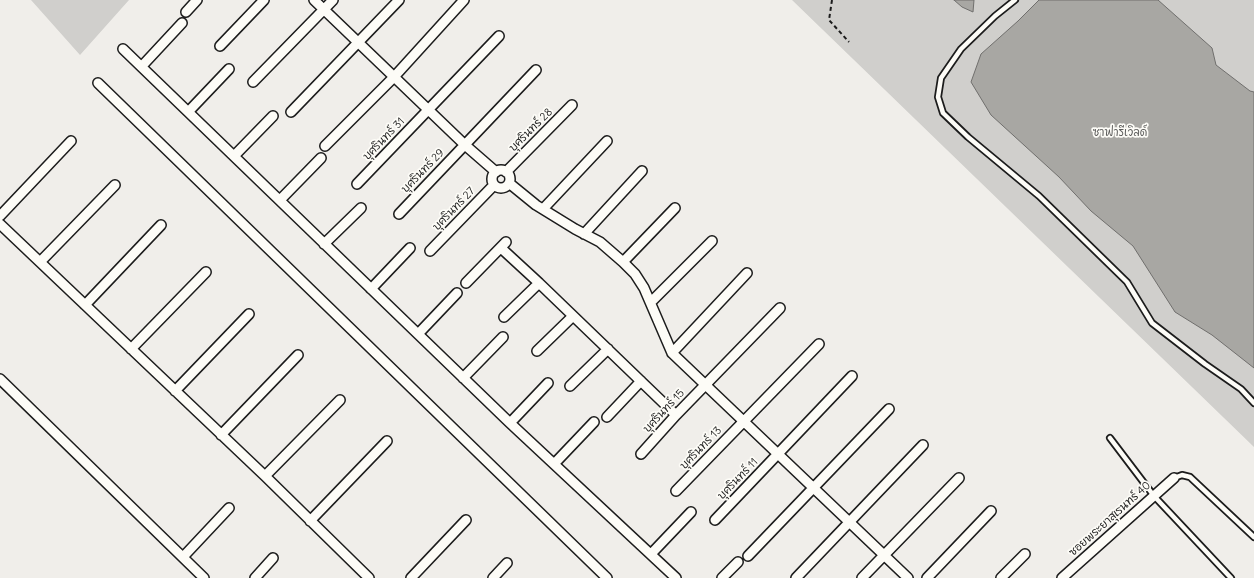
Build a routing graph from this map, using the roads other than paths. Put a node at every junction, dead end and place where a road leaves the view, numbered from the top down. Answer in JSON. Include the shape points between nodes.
{"nodes":[{"id":1,"x":197,"y":0,"type":"edge"},
{"id":2,"x":264,"y":0,"type":"edge"},
{"id":3,"x":314,"y":0,"type":"edge"},
{"id":4,"x":333,"y":0,"type":"edge"},
{"id":5,"x":399,"y":0,"type":"edge"},
{"id":6,"x":464,"y":0,"type":"edge"},
{"id":7,"x":1015,"y":0,"type":"edge"},
{"id":8,"x":324,"y":10,"type":"junction"},
{"id":9,"x":186,"y":12,"type":"dead end"},
{"id":10,"x":182,"y":24,"type":"dead end"},
{"id":11,"x":499,"y":36,"type":"dead end"},
{"id":12,"x":358,"y":42,"type":"junction"},
{"id":13,"x":220,"y":46,"type":"dead end"},
{"id":14,"x":123,"y":49,"type":"dead end"},
{"id":15,"x":142,"y":66,"type":"junction"},
{"id":16,"x":229,"y":69,"type":"dead end"},
{"id":17,"x":536,"y":70,"type":"dead end"},
{"id":18,"x":394,"y":77,"type":"junction"},
{"id":19,"x":253,"y":82,"type":"dead end"},
{"id":20,"x":98,"y":84,"type":"dead end"},
{"id":21,"x":572,"y":105,"type":"dead end"},
{"id":22,"x":429,"y":110,"type":"junction"},
{"id":23,"x":189,"y":111,"type":"junction"},
{"id":24,"x":291,"y":112,"type":"dead end"},
{"id":25,"x":273,"y":116,"type":"dead end"},
{"id":26,"x":71,"y":141,"type":"dead end"},
{"id":27,"x":607,"y":141,"type":"dead end"},
{"id":28,"x":465,"y":144,"type":"junction"},
{"id":29,"x":325,"y":146,"type":"dead end"},
{"id":30,"x":234,"y":156,"type":"junction"},
{"id":31,"x":321,"y":158,"type":"dead end"},
{"id":32,"x":642,"y":171,"type":"dead end"},
{"id":33,"x":496,"y":172,"type":"junction"},
{"id":34,"x":506,"y":172,"type":"junction"},
{"id":35,"x":357,"y":184,"type":"dead end"},
{"id":36,"x":509,"y":184,"type":"junction"},
{"id":37,"x":115,"y":185,"type":"dead end"},
{"id":38,"x":494,"y":185,"type":"junction"},
{"id":39,"x":280,"y":200,"type":"junction"},
{"id":40,"x":361,"y":208,"type":"dead end"},
{"id":41,"x":675,"y":208,"type":"dead end"},
{"id":42,"x":543,"y":209,"type":"junction"},
{"id":43,"x":399,"y":214,"type":"dead end"},
{"id":44,"x":0,"y":216,"type":"edge"},
{"id":45,"x":0,"y":224,"type":"edge"},
{"id":46,"x":161,"y":225,"type":"dead end"},
{"id":47,"x":584,"y":234,"type":"junction"},
{"id":48,"x":712,"y":241,"type":"dead end"},
{"id":49,"x":324,"y":244,"type":"junction"},
{"id":50,"x":410,"y":248,"type":"dead end"},
{"id":51,"x":430,"y":251,"type":"dead end"},
{"id":52,"x":40,"y":262,"type":"junction"},
{"id":53,"x":623,"y":262,"type":"junction"},
{"id":54,"x":206,"y":272,"type":"dead end"},
{"id":55,"x":747,"y":273,"type":"dead end"},
{"id":56,"x":466,"y":283,"type":"dead end"},
{"id":57,"x":539,"y":283,"type":"junction"},
{"id":58,"x":371,"y":288,"type":"junction"},
{"id":59,"x":458,"y":293,"type":"dead end"},
{"id":60,"x":651,"y":302,"type":"junction"},
{"id":61,"x":85,"y":304,"type":"junction"},
{"id":62,"x":780,"y":308,"type":"dead end"},
{"id":63,"x":249,"y":314,"type":"dead end"},
{"id":64,"x":573,"y":316,"type":"junction"},
{"id":65,"x":504,"y":317,"type":"dead end"},
{"id":66,"x":418,"y":334,"type":"junction"},
{"id":67,"x":503,"y":336,"type":"dead end"},
{"id":68,"x":819,"y":344,"type":"dead end"},
{"id":69,"x":131,"y":349,"type":"junction"},
{"id":70,"x":608,"y":349,"type":"junction"},
{"id":71,"x":537,"y":352,"type":"dead end"},
{"id":72,"x":672,"y":353,"type":"junction"},
{"id":73,"x":298,"y":354,"type":"dead end"},
{"id":74,"x":852,"y":376,"type":"dead end"},
{"id":75,"x":463,"y":378,"type":"junction"},
{"id":76,"x":0,"y":379,"type":"edge"},
{"id":77,"x":641,"y":381,"type":"junction"},
{"id":78,"x":548,"y":383,"type":"dead end"},
{"id":79,"x":705,"y":385,"type":"junction"},
{"id":80,"x":570,"y":386,"type":"dead end"},
{"id":81,"x":175,"y":391,"type":"junction"},
{"id":82,"x":340,"y":400,"type":"dead end"},
{"id":83,"x":1254,"y":403,"type":"edge"},
{"id":84,"x":889,"y":409,"type":"dead end"},
{"id":85,"x":676,"y":415,"type":"junction"},
{"id":86,"x":607,"y":417,"type":"dead end"},
{"id":87,"x":594,"y":422,"type":"dead end"},
{"id":88,"x":743,"y":422,"type":"junction"},
{"id":89,"x":510,"y":423,"type":"junction"},
{"id":90,"x":221,"y":435,"type":"junction"},
{"id":91,"x":1110,"y":438,"type":"dead end"},
{"id":92,"x":388,"y":441,"type":"dead end"},
{"id":93,"x":923,"y":445,"type":"dead end"},
{"id":94,"x":641,"y":454,"type":"dead end"},
{"id":95,"x":778,"y":454,"type":"junction"},
{"id":96,"x":554,"y":464,"type":"junction"},
{"id":97,"x":265,"y":476,"type":"junction"},
{"id":98,"x":959,"y":478,"type":"dead end"},
{"id":99,"x":1174,"y":478,"type":"joint"},
{"id":100,"x":812,"y":488,"type":"junction"},
{"id":101,"x":676,"y":491,"type":"dead end"},
{"id":102,"x":1154,"y":496,"type":"junction"},
{"id":103,"x":229,"y":508,"type":"dead end"},
{"id":104,"x":991,"y":511,"type":"dead end"},
{"id":105,"x":691,"y":512,"type":"dead end"},
{"id":106,"x":466,"y":520,"type":"dead end"},
{"id":107,"x":715,"y":520,"type":"dead end"},
{"id":108,"x":310,"y":521,"type":"junction"},
{"id":109,"x":849,"y":522,"type":"junction"},
{"id":110,"x":1254,"y":537,"type":"edge"},
{"id":111,"x":651,"y":554,"type":"junction"},
{"id":112,"x":1025,"y":554,"type":"dead end"},
{"id":113,"x":884,"y":555,"type":"junction"},
{"id":114,"x":748,"y":556,"type":"dead end"},
{"id":115,"x":183,"y":557,"type":"junction"},
{"id":116,"x":273,"y":558,"type":"dead end"},
{"id":117,"x":738,"y":562,"type":"dead end"},
{"id":118,"x":507,"y":563,"type":"dead end"},
{"id":119,"x":204,"y":578,"type":"edge"},
{"id":120,"x":255,"y":578,"type":"edge"},
{"id":121,"x":369,"y":578,"type":"edge"},
{"id":122,"x":411,"y":578,"type":"edge"},
{"id":123,"x":493,"y":578,"type":"edge"},
{"id":124,"x":607,"y":578,"type":"edge"},
{"id":125,"x":676,"y":578,"type":"edge"},
{"id":126,"x":722,"y":578,"type":"edge"},
{"id":127,"x":796,"y":578,"type":"edge"},
{"id":128,"x":862,"y":578,"type":"edge"},
{"id":129,"x":908,"y":578,"type":"edge"},
{"id":130,"x":927,"y":578,"type":"edge"},
{"id":131,"x":1001,"y":578,"type":"edge"},
{"id":132,"x":1062,"y":578,"type":"edge"},
{"id":133,"x":1231,"y":578,"type":"edge"}],
"edges":[{"from":1,"to":9,"type":"street"},
{"from":2,"to":13,"type":"street"},
{"from":3,"to":8,"type":"street"},
{"from":4,"to":8,"type":"street"},
{"from":5,"to":12,"type":"street"},
{"from":6,"to":18,"type":"street"},
{"from":7,"to":83,"type":"lane","via":[[961,49],[941,78],[938,97],[943,113],[1039,196],[1127,282],[1152,324],[1241,390]]},
{"from":8,"to":12,"type":"street"},
{"from":8,"to":19,"type":"street"},
{"from":10,"to":15,"type":"street"},
{"from":11,"to":22,"type":"street","name":"บุศรินทร์ 31"},
{"from":12,"to":18,"type":"street"},
{"from":12,"to":24,"type":"street"},
{"from":14,"to":15,"type":"street"},
{"from":15,"to":23,"type":"street"},
{"from":16,"to":23,"type":"street"},
{"from":17,"to":28,"type":"street","name":"บุศรินทร์ 29"},
{"from":18,"to":22,"type":"street"},
{"from":18,"to":29,"type":"street"},
{"from":20,"to":124,"type":"street"},
{"from":21,"to":34,"type":"street","name":"บุศรินทร์ 28"},
{"from":22,"to":28,"type":"street"},
{"from":22,"to":35,"type":"street","name":"บุศรินทร์ 31"},
{"from":23,"to":30,"type":"street"},
{"from":25,"to":30,"type":"street"},
{"from":26,"to":44,"type":"street"},
{"from":27,"to":42,"type":"street"},
{"from":28,"to":33,"type":"street"},
{"from":28,"to":43,"type":"street","name":"บุศรินทร์ 29"},
{"from":30,"to":39,"type":"street"},
{"from":31,"to":39,"type":"street"},
{"from":32,"to":47,"type":"street"},
{"from":33,"to":34,"type":"street"},
{"from":33,"to":38,"type":"street","via":[[492,178]]},
{"from":34,"to":36,"type":"street","via":[[510,177]]},
{"from":36,"to":38,"type":"street","via":[[501,188]]},
{"from":36,"to":42,"type":"street"},
{"from":37,"to":52,"type":"street"},
{"from":38,"to":51,"type":"street","name":"บุศรินทร์ 27"},
{"from":39,"to":49,"type":"street"},
{"from":40,"to":49,"type":"street"},
{"from":41,"to":53,"type":"street"},
{"from":42,"to":47,"type":"street"},
{"from":45,"to":52,"type":"street"},
{"from":46,"to":61,"type":"street"},
{"from":47,"to":53,"type":"street","via":[[600,242]]},
{"from":48,"to":60,"type":"street"},
{"from":49,"to":58,"type":"street"},
{"from":50,"to":58,"type":"street"},
{"from":52,"to":61,"type":"street"},
{"from":53,"to":60,"type":"street","via":[[635,274]]},
{"from":54,"to":69,"type":"street"},
{"from":55,"to":72,"type":"street"},
{"from":56,"to":57,"type":"street","via":[[503,245]]},
{"from":57,"to":64,"type":"street"},
{"from":57,"to":65,"type":"street"},
{"from":58,"to":66,"type":"street"},
{"from":59,"to":66,"type":"street"},
{"from":60,"to":72,"type":"street"},
{"from":61,"to":69,"type":"street"},
{"from":62,"to":79,"type":"street","name":"บุศรินทร์ 15"},
{"from":63,"to":81,"type":"street"},
{"from":64,"to":70,"type":"street"},
{"from":64,"to":71,"type":"street"},
{"from":66,"to":75,"type":"street"},
{"from":67,"to":75,"type":"street"},
{"from":68,"to":88,"type":"street","name":"บุศรินทร์ 13"},
{"from":69,"to":81,"type":"street"},
{"from":70,"to":77,"type":"street"},
{"from":70,"to":80,"type":"street"},
{"from":72,"to":79,"type":"street"},
{"from":73,"to":90,"type":"street"},
{"from":74,"to":95,"type":"street","name":"บุศรินทร์ 11"},
{"from":75,"to":89,"type":"street"},
{"from":76,"to":115,"type":"street"},
{"from":77,"to":85,"type":"street"},
{"from":77,"to":86,"type":"street"},
{"from":78,"to":89,"type":"street"},
{"from":79,"to":85,"type":"street","name":"บุศรินทร์ 15"},
{"from":79,"to":88,"type":"street"},
{"from":81,"to":90,"type":"street"},
{"from":82,"to":97,"type":"street"},
{"from":84,"to":100,"type":"street"},
{"from":85,"to":94,"type":"street","name":"บุศรินทร์ 15"},
{"from":87,"to":96,"type":"street"},
{"from":88,"to":95,"type":"street"},
{"from":88,"to":101,"type":"street","name":"บุศรินทร์ 13"},
{"from":89,"to":96,"type":"street"},
{"from":90,"to":97,"type":"street"},
{"from":91,"to":102,"type":"lane"},
{"from":92,"to":108,"type":"street"},
{"from":93,"to":109,"type":"street"},
{"from":95,"to":100,"type":"street"},
{"from":95,"to":107,"type":"street","name":"บุศรินทร์ 11"},
{"from":96,"to":111,"type":"street"},
{"from":97,"to":108,"type":"street"},
{"from":98,"to":113,"type":"street"},
{"from":99,"to":102,"type":"street","name":"ซอยพระยาสุเรนทร์ 40"},
{"from":99,"to":110,"type":"lane","via":[[1182,475],[1190,477]]},
{"from":100,"to":109,"type":"street"},
{"from":100,"to":114,"type":"street"},
{"from":102,"to":132,"type":"street","name":"ซอยพระยาสุเรนทร์ 40"},
{"from":102,"to":133,"type":"lane"},
{"from":103,"to":115,"type":"street"},
{"from":104,"to":130,"type":"street"},
{"from":105,"to":111,"type":"street"},
{"from":106,"to":122,"type":"street"},
{"from":108,"to":121,"type":"street"},
{"from":109,"to":113,"type":"street"},
{"from":109,"to":127,"type":"street"},
{"from":111,"to":125,"type":"street"},
{"from":112,"to":131,"type":"street"},
{"from":113,"to":128,"type":"street"},
{"from":113,"to":129,"type":"street"},
{"from":115,"to":119,"type":"street"},
{"from":116,"to":120,"type":"street"},
{"from":117,"to":126,"type":"street"},
{"from":118,"to":123,"type":"street"}]}
